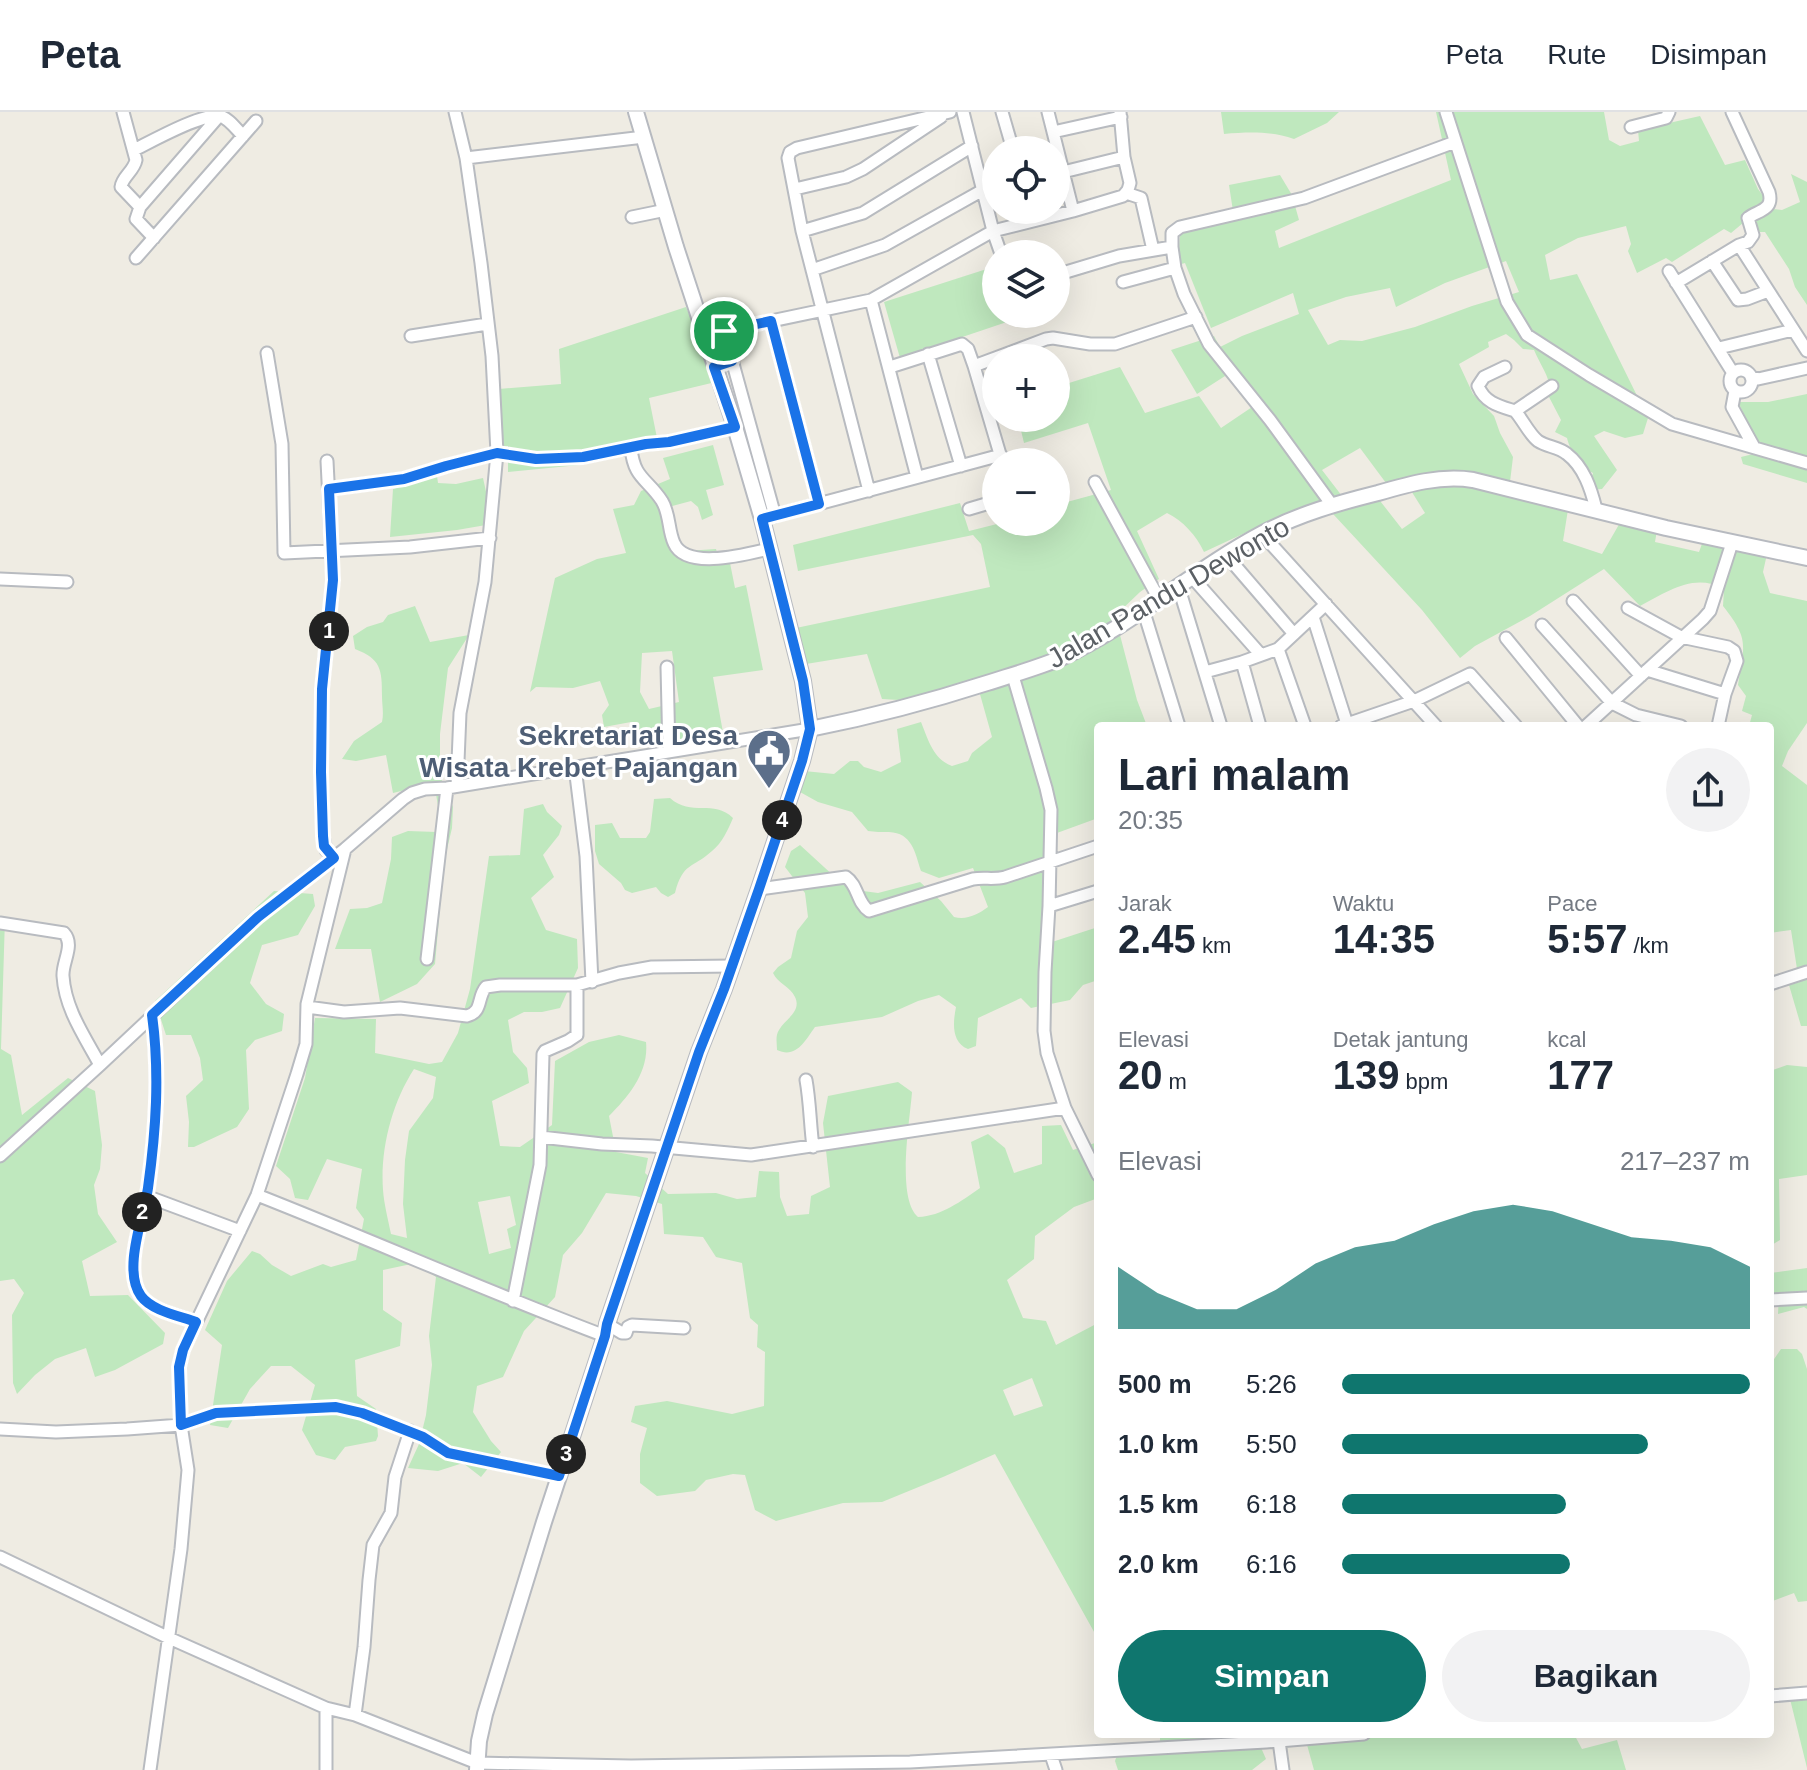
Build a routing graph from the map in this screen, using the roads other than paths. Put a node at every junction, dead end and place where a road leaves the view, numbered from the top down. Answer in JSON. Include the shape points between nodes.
{"nodes":[{"id":1,"x":123,"y":112,"type":"edge"},
{"id":2,"x":455,"y":112,"type":"edge"},
{"id":3,"x":636,"y":112,"type":"edge"},
{"id":4,"x":963,"y":112,"type":"edge"},
{"id":5,"x":1002,"y":112,"type":"edge"},
{"id":6,"x":1048,"y":112,"type":"edge"},
{"id":7,"x":1446,"y":112,"type":"edge"},
{"id":8,"x":1629,"y":112,"type":"edge"},
{"id":9,"x":1669,"y":112,"type":"edge"},
{"id":10,"x":1732,"y":112,"type":"edge"},
{"id":11,"x":947,"y":113,"type":"edge"},
{"id":12,"x":1121,"y":114,"type":"edge"},
{"id":13,"x":219,"y":116,"type":"junction"},
{"id":14,"x":256,"y":121,"type":"dead end"},
{"id":15,"x":1053,"y":132,"type":"junction"},
{"id":16,"x":243,"y":136,"type":"junction"},
{"id":17,"x":1009,"y":136,"type":"edge"},
{"id":18,"x":1054,"y":136,"type":"edge"},
{"id":19,"x":644,"y":137,"type":"junction"},
{"id":20,"x":1455,"y":142,"type":"junction"},
{"id":21,"x":972,"y":146,"type":"junction"},
{"id":22,"x":134,"y":150,"type":"junction"},
{"id":23,"x":1124,"y":157,"type":"junction"},
{"id":24,"x":466,"y":158,"type":"junction"},
{"id":25,"x":1070,"y":170,"type":"edge"},
{"id":26,"x":982,"y":186,"type":"edge"},
{"id":27,"x":795,"y":189,"type":"junction"},
{"id":28,"x":982,"y":191,"type":"edge"},
{"id":29,"x":1126,"y":193,"type":"junction"},
{"id":30,"x":1070,"y":202,"type":"edge"},
{"id":31,"x":140,"y":207,"type":"junction"},
{"id":32,"x":666,"y":210,"type":"junction"},
{"id":33,"x":1073,"y":211,"type":"junction"},
{"id":34,"x":632,"y":217,"type":"dead end"},
{"id":35,"x":991,"y":224,"type":"edge"},
{"id":36,"x":802,"y":231,"type":"junction"},
{"id":37,"x":993,"y":231,"type":"junction"},
{"id":38,"x":154,"y":238,"type":"junction"},
{"id":39,"x":996,"y":240,"type":"edge"},
{"id":40,"x":1739,"y":245,"type":"junction"},
{"id":41,"x":1172,"y":247,"type":"junction"},
{"id":42,"x":1153,"y":250,"type":"junction"},
{"id":43,"x":136,"y":258,"type":"dead end"},
{"id":44,"x":1712,"y":261,"type":"junction"},
{"id":45,"x":1175,"y":268,"type":"junction"},
{"id":46,"x":812,"y":270,"type":"junction"},
{"id":47,"x":1070,"y":271,"type":"edge"},
{"id":48,"x":1669,"y":271,"type":"dead end"},
{"id":49,"x":1123,"y":282,"type":"dead end"},
{"id":50,"x":1676,"y":283,"type":"junction"},
{"id":51,"x":1768,"y":291,"type":"junction"},
{"id":52,"x":871,"y":300,"type":"junction"},
{"id":53,"x":822,"y":311,"type":"junction"},
{"id":54,"x":1196,"y":317,"type":"junction"},
{"id":55,"x":771,"y":321,"type":"junction"},
{"id":56,"x":487,"y":324,"type":"junction"},
{"id":57,"x":1793,"y":330,"type":"junction"},
{"id":58,"x":724,"y":331,"type":"junction"},
{"id":59,"x":705,"y":335,"type":"junction"},
{"id":60,"x":411,"y":336,"type":"dead end"},
{"id":61,"x":1719,"y":348,"type":"junction"},
{"id":62,"x":1807,"y":351,"type":"edge"},
{"id":63,"x":267,"y":353,"type":"dead end"},
{"id":64,"x":928,"y":354,"type":"junction"},
{"id":65,"x":732,"y":361,"type":"junction"},
{"id":66,"x":974,"y":366,"type":"junction"},
{"id":67,"x":714,"y":367,"type":"junction"},
{"id":68,"x":890,"y":367,"type":"junction"},
{"id":69,"x":1505,"y":367,"type":"dead end"},
{"id":70,"x":1807,"y":368,"type":"edge"},
{"id":71,"x":1733,"y":373,"type":"junction"},
{"id":72,"x":1751,"y":377,"type":"junction"},
{"id":73,"x":1552,"y":386,"type":"dead end"},
{"id":74,"x":1735,"y":391,"type":"junction"},
{"id":75,"x":1515,"y":411,"type":"junction"},
{"id":76,"x":735,"y":427,"type":"junction"},
{"id":77,"x":1754,"y":447,"type":"junction"},
{"id":78,"x":631,"y":448,"type":"junction"},
{"id":79,"x":999,"y":448,"type":"edge"},
{"id":80,"x":497,"y":453,"type":"junction"},
{"id":81,"x":327,"y":461,"type":"dead end"},
{"id":82,"x":982,"y":462,"type":"edge"},
{"id":83,"x":1807,"y":463,"type":"edge"},
{"id":84,"x":961,"y":466,"type":"junction"},
{"id":85,"x":917,"y":477,"type":"junction"},
{"id":86,"x":1095,"y":482,"type":"dead end"},
{"id":87,"x":329,"y":489,"type":"junction"},
{"id":88,"x":869,"y":491,"type":"junction"},
{"id":89,"x":819,"y":504,"type":"junction"},
{"id":90,"x":982,"y":505,"type":"edge"},
{"id":91,"x":1332,"y":505,"type":"junction"},
{"id":92,"x":969,"y":509,"type":"dead end"},
{"id":93,"x":1596,"y":509,"type":"junction"},
{"id":94,"x":768,"y":517,"type":"junction"},
{"id":95,"x":1262,"y":534,"type":"junction"},
{"id":96,"x":490,"y":538,"type":"junction"},
{"id":97,"x":1732,"y":543,"type":"junction"},
{"id":98,"x":769,"y":549,"type":"junction"},
{"id":99,"x":333,"y":551,"type":"junction"},
{"id":100,"x":1226,"y":555,"type":"junction"},
{"id":101,"x":1807,"y":558,"type":"edge"},
{"id":102,"x":1192,"y":577,"type":"junction"},
{"id":103,"x":0,"y":579,"type":"edge"},
{"id":104,"x":67,"y":582,"type":"dead end"},
{"id":105,"x":1178,"y":585,"type":"junction"},
{"id":106,"x":1159,"y":599,"type":"junction"},
{"id":107,"x":1573,"y":601,"type":"dead end"},
{"id":108,"x":1326,"y":604,"type":"junction"},
{"id":109,"x":1628,"y":608,"type":"dead end"},
{"id":110,"x":1143,"y":609,"type":"junction"},
{"id":111,"x":1313,"y":617,"type":"junction"},
{"id":112,"x":1542,"y":625,"type":"dead end"},
{"id":113,"x":1294,"y":634,"type":"junction"},
{"id":114,"x":1681,"y":637,"type":"junction"},
{"id":115,"x":1506,"y":638,"type":"dead end"},
{"id":116,"x":1278,"y":649,"type":"junction"},
{"id":117,"x":1261,"y":655,"type":"junction"},
{"id":118,"x":1242,"y":662,"type":"junction"},
{"id":119,"x":667,"y":667,"type":"dead end"},
{"id":120,"x":1205,"y":672,"type":"junction"},
{"id":121,"x":1644,"y":673,"type":"junction"},
{"id":122,"x":1013,"y":676,"type":"junction"},
{"id":123,"x":1725,"y":694,"type":"junction"},
{"id":124,"x":1414,"y":701,"type":"junction"},
{"id":125,"x":1612,"y":703,"type":"junction"},
{"id":126,"x":1178,"y":722,"type":"edge"},
{"id":127,"x":1220,"y":722,"type":"edge"},
{"id":128,"x":1259,"y":722,"type":"edge"},
{"id":129,"x":1304,"y":722,"type":"edge"},
{"id":130,"x":1343,"y":722,"type":"edge"},
{"id":131,"x":1369,"y":722,"type":"edge"},
{"id":132,"x":1432,"y":722,"type":"edge"},
{"id":133,"x":1512,"y":722,"type":"edge"},
{"id":134,"x":1575,"y":722,"type":"edge"},
{"id":135,"x":1591,"y":722,"type":"edge"},
{"id":136,"x":1665,"y":722,"type":"edge"},
{"id":137,"x":1719,"y":722,"type":"edge"},
{"id":138,"x":810,"y":729,"type":"junction"},
{"id":139,"x":669,"y":752,"type":"junction"},
{"id":140,"x":575,"y":767,"type":"junction"},
{"id":141,"x":452,"y":787,"type":"junction"},
{"id":142,"x":1094,"y":847,"type":"edge"},
{"id":143,"x":345,"y":849,"type":"junction"},
{"id":144,"x":334,"y":858,"type":"junction"},
{"id":145,"x":1050,"y":862,"type":"junction"},
{"id":146,"x":759,"y":889,"type":"junction"},
{"id":147,"x":1094,"y":892,"type":"edge"},
{"id":148,"x":1049,"y":906,"type":"junction"},
{"id":149,"x":0,"y":923,"type":"edge"},
{"id":150,"x":427,"y":959,"type":"dead end"},
{"id":151,"x":733,"y":966,"type":"junction"},
{"id":152,"x":1807,"y":972,"type":"edge"},
{"id":153,"x":592,"y":982,"type":"junction"},
{"id":154,"x":1774,"y":983,"type":"edge"},
{"id":155,"x":577,"y":985,"type":"junction"},
{"id":156,"x":307,"y":1007,"type":"junction"},
{"id":157,"x":152,"y":1015,"type":"junction"},
{"id":158,"x":100,"y":1065,"type":"junction"},
{"id":159,"x":806,"y":1080,"type":"dead end"},
{"id":160,"x":1065,"y":1108,"type":"junction"},
{"id":161,"x":541,"y":1137,"type":"junction"},
{"id":162,"x":668,"y":1147,"type":"junction"},
{"id":163,"x":813,"y":1147,"type":"junction"},
{"id":164,"x":0,"y":1156,"type":"edge"},
{"id":165,"x":1094,"y":1167,"type":"edge"},
{"id":166,"x":257,"y":1195,"type":"junction"},
{"id":167,"x":146,"y":1196,"type":"junction"},
{"id":168,"x":240,"y":1231,"type":"junction"},
{"id":169,"x":1807,"y":1298,"type":"edge"},
{"id":170,"x":1774,"y":1300,"type":"edge"},
{"id":171,"x":513,"y":1301,"type":"junction"},
{"id":172,"x":196,"y":1322,"type":"junction"},
{"id":173,"x":684,"y":1328,"type":"dead end"},
{"id":174,"x":606,"y":1330,"type":"junction"},
{"id":175,"x":181,"y":1425,"type":"junction"},
{"id":176,"x":0,"y":1429,"type":"edge"},
{"id":177,"x":410,"y":1431,"type":"junction"},
{"id":178,"x":559,"y":1476,"type":"junction"},
{"id":179,"x":0,"y":1557,"type":"edge"},
{"id":180,"x":169,"y":1638,"type":"junction"},
{"id":181,"x":1807,"y":1693,"type":"edge"},
{"id":182,"x":1774,"y":1696,"type":"edge"},
{"id":183,"x":326,"y":1708,"type":"junction"},
{"id":184,"x":355,"y":1715,"type":"junction"},
{"id":185,"x":1269,"y":1739,"type":"edge"},
{"id":186,"x":1051,"y":1755,"type":"junction"},
{"id":187,"x":477,"y":1766,"type":"edge"},
{"id":188,"x":631,"y":1768,"type":"edge"},
{"id":189,"x":150,"y":1770,"type":"edge"},
{"id":190,"x":326,"y":1770,"type":"edge"},
{"id":191,"x":1056,"y":1770,"type":"edge"},
{"id":192,"x":1283,"y":1770,"type":"edge"}],
"edges":[{"from":1,"to":22,"type":"street"},
{"from":2,"to":24,"type":"street"},
{"from":3,"to":19,"type":"street"},
{"from":4,"to":21,"type":"street"},
{"from":5,"to":17,"type":"street"},
{"from":6,"to":15,"type":"street"},
{"from":7,"to":20,"type":"street"},
{"from":8,"to":9,"type":"street","via":[[1632,130],[1666,118]]},
{"from":10,"to":40,"type":"street","via":[[1771,200],[1748,218],[1752,238]]},
{"from":11,"to":27,"type":"street","via":[[863,169]]},
{"from":11,"to":27,"type":"street","via":[[793,150],[788,158]]},
{"from":12,"to":15,"type":"street"},
{"from":12,"to":23,"type":"street"},
{"from":13,"to":16,"type":"street"},
{"from":13,"to":22,"type":"street","via":[[190,123]]},
{"from":13,"to":31,"type":"street"},
{"from":14,"to":16,"type":"street"},
{"from":15,"to":18,"type":"street"},
{"from":16,"to":38,"type":"street"},
{"from":19,"to":24,"type":"street"},
{"from":19,"to":32,"type":"street"},
{"from":20,"to":41,"type":"street","via":[[1304,198],[1180,227],[1172,233]]},
{"from":20,"to":77,"type":"street","via":[[1507,302],[1527,335],[1672,424]]},
{"from":21,"to":26,"type":"street"},
{"from":21,"to":36,"type":"street","via":[[863,213]]},
{"from":22,"to":31,"type":"street","via":[[136,164],[121,185]]},
{"from":23,"to":25,"type":"street"},
{"from":23,"to":29,"type":"street","via":[[1130,180]]},
{"from":24,"to":56,"type":"street"},
{"from":27,"to":36,"type":"street"},
{"from":28,"to":46,"type":"street","via":[[885,245]]},
{"from":29,"to":33,"type":"street"},
{"from":29,"to":42,"type":"street","via":[[1141,198]]},
{"from":30,"to":33,"type":"street"},
{"from":31,"to":38,"type":"street","via":[[136,219]]},
{"from":32,"to":34,"type":"street"},
{"from":32,"to":59,"type":"street"},
{"from":33,"to":37,"type":"street"},
{"from":35,"to":37,"type":"street"},
{"from":36,"to":46,"type":"street"},
{"from":37,"to":39,"type":"street"},
{"from":37,"to":52,"type":"street"},
{"from":38,"to":43,"type":"street"},
{"from":40,"to":44,"type":"street"},
{"from":40,"to":51,"type":"street"},
{"from":41,"to":42,"type":"street"},
{"from":41,"to":45,"type":"street"},
{"from":42,"to":47,"type":"street"},
{"from":44,"to":50,"type":"street"},
{"from":44,"to":51,"type":"street","via":[[1738,300]]},
{"from":45,"to":49,"type":"street"},
{"from":45,"to":54,"type":"street"},
{"from":46,"to":53,"type":"street"},
{"from":48,"to":50,"type":"street"},
{"from":50,"to":61,"type":"street"},
{"from":51,"to":57,"type":"street"},
{"from":52,"to":53,"type":"street"},
{"from":52,"to":68,"type":"street"},
{"from":53,"to":55,"type":"street"},
{"from":53,"to":88,"type":"street"},
{"from":54,"to":66,"type":"street","via":[[1115,344],[1046,339]]},
{"from":54,"to":91,"type":"street","via":[[1209,344]]},
{"from":55,"to":58,"type":"street"},
{"from":55,"to":89,"type":"street"},
{"from":56,"to":60,"type":"street"},
{"from":56,"to":80,"type":"street"},
{"from":57,"to":61,"type":"street"},
{"from":57,"to":62,"type":"street"},
{"from":58,"to":59,"type":"street"},
{"from":58,"to":65,"type":"street"},
{"from":59,"to":67,"type":"street"},
{"from":61,"to":71,"type":"street"},
{"from":63,"to":99,"type":"street","via":[[282,444],[284,553]]},
{"from":64,"to":66,"type":"street","via":[[962,344]]},
{"from":64,"to":68,"type":"street"},
{"from":64,"to":84,"type":"street"},
{"from":65,"to":67,"type":"street"},
{"from":65,"to":94,"type":"street"},
{"from":66,"to":79,"type":"street"},
{"from":67,"to":76,"type":"street"},
{"from":68,"to":85,"type":"street"},
{"from":69,"to":75,"type":"street","via":[[1484,377],[1479,388],[1488,400]]},
{"from":70,"to":72,"type":"street"},
{"from":71,"to":72,"type":"street","via":[[1747,371]]},
{"from":71,"to":74,"type":"street","via":[[1729,379]]},
{"from":72,"to":74,"type":"street","via":[[1748,390]]},
{"from":73,"to":75,"type":"street"},
{"from":74,"to":77,"type":"street","via":[[1732,407]]},
{"from":75,"to":93,"type":"street","via":[[1536,439],[1572,458],[1586,478]]},
{"from":76,"to":78,"type":"street"},
{"from":76,"to":94,"type":"street"},
{"from":77,"to":83,"type":"street"},
{"from":78,"to":80,"type":"street","via":[[556,459]]},
{"from":78,"to":98,"type":"street","via":[[634,468],[665,506],[681,552],[729,558]]},
{"from":80,"to":87,"type":"street","via":[[404,479]]},
{"from":80,"to":96,"type":"street"},
{"from":81,"to":87,"type":"street"},
{"from":82,"to":84,"type":"street"},
{"from":84,"to":85,"type":"street"},
{"from":85,"to":88,"type":"street"},
{"from":86,"to":106,"type":"street"},
{"from":87,"to":99,"type":"street"},
{"from":88,"to":89,"type":"street"},
{"from":89,"to":94,"type":"street"},
{"from":90,"to":92,"type":"street"},
{"from":91,"to":93,"type":"street","name":"Jalan Pandu Dewonto","via":[[1421,481],[1461,478]]},
{"from":91,"to":95,"type":"street","name":"Jalan Pandu Dewonto"},
{"from":93,"to":97,"type":"street","name":"Jalan Pandu Dewonto"},
{"from":94,"to":98,"type":"street"},
{"from":95,"to":100,"type":"street","name":"Jalan Pandu Dewonto"},
{"from":95,"to":108,"type":"street"},
{"from":96,"to":99,"type":"street"},
{"from":96,"to":141,"type":"street"},
{"from":97,"to":101,"type":"street","name":"Jalan Pandu Dewonto"},
{"from":97,"to":114,"type":"street","via":[[1710,611]]},
{"from":98,"to":138,"type":"street"},
{"from":99,"to":144,"type":"street","via":[[321,772],[324,846]]},
{"from":100,"to":102,"type":"street","name":"Jalan Pandu Dewonto"},
{"from":100,"to":113,"type":"street"},
{"from":102,"to":105,"type":"street","name":"Jalan Pandu Dewonto"},
{"from":102,"to":117,"type":"street"},
{"from":103,"to":104,"type":"street"},
{"from":105,"to":106,"type":"street","name":"Jalan Pandu Dewonto"},
{"from":105,"to":120,"type":"street"},
{"from":106,"to":110,"type":"street","name":"Jalan Pandu Dewonto"},
{"from":107,"to":121,"type":"street"},
{"from":108,"to":111,"type":"street"},
{"from":108,"to":124,"type":"street"},
{"from":109,"to":114,"type":"street"},
{"from":110,"to":122,"type":"street","name":"Jalan Pandu Dewonto","via":[[1061,658]]},
{"from":110,"to":126,"type":"street"},
{"from":111,"to":113,"type":"street"},
{"from":111,"to":130,"type":"street"},
{"from":112,"to":125,"type":"street"},
{"from":113,"to":116,"type":"street"},
{"from":114,"to":121,"type":"street"},
{"from":114,"to":123,"type":"street","via":[[1734,651],[1737,661]]},
{"from":115,"to":134,"type":"street"},
{"from":116,"to":117,"type":"street"},
{"from":116,"to":129,"type":"street"},
{"from":117,"to":118,"type":"street"},
{"from":118,"to":120,"type":"street"},
{"from":118,"to":128,"type":"street"},
{"from":119,"to":139,"type":"street"},
{"from":120,"to":127,"type":"street"},
{"from":121,"to":123,"type":"street"},
{"from":121,"to":125,"type":"street"},
{"from":122,"to":138,"type":"street","name":"Jalan Pandu Dewonto","via":[[914,706]]},
{"from":122,"to":145,"type":"street","via":[[1051,810]]},
{"from":123,"to":137,"type":"street"},
{"from":124,"to":131,"type":"street"},
{"from":124,"to":132,"type":"street"},
{"from":124,"to":133,"type":"street","via":[[1470,674]]},
{"from":125,"to":135,"type":"street"},
{"from":125,"to":136,"type":"street"},
{"from":138,"to":139,"type":"street"},
{"from":138,"to":146,"type":"street"},
{"from":139,"to":140,"type":"street"},
{"from":140,"to":141,"type":"street"},
{"from":140,"to":153,"type":"street"},
{"from":141,"to":143,"type":"street","via":[[412,793]]},
{"from":141,"to":150,"type":"street"},
{"from":142,"to":145,"type":"street"},
{"from":143,"to":144,"type":"street"},
{"from":143,"to":156,"type":"street"},
{"from":144,"to":157,"type":"street","via":[[258,917]]},
{"from":145,"to":146,"type":"street","via":[[869,911],[846,877]]},
{"from":145,"to":148,"type":"street"},
{"from":146,"to":151,"type":"street"},
{"from":147,"to":148,"type":"street"},
{"from":148,"to":160,"type":"street","via":[[1044,1031]]},
{"from":149,"to":158,"type":"street","via":[[67,935],[63,976],[68,1003]]},
{"from":151,"to":153,"type":"street","via":[[652,967]]},
{"from":151,"to":162,"type":"street"},
{"from":152,"to":154,"type":"street"},
{"from":153,"to":155,"type":"street"},
{"from":155,"to":156,"type":"street","via":[[486,987],[479,1007],[467,1016],[400,1008],[344,1012]]},
{"from":155,"to":161,"type":"street","via":[[577,1035],[543,1054]]},
{"from":156,"to":166,"type":"street","via":[[306,1044]]},
{"from":157,"to":158,"type":"street"},
{"from":157,"to":167,"type":"street","via":[[156,1103]]},
{"from":158,"to":164,"type":"street"},
{"from":159,"to":163,"type":"street"},
{"from":160,"to":163,"type":"street"},
{"from":160,"to":165,"type":"street"},
{"from":161,"to":162,"type":"street"},
{"from":161,"to":171,"type":"street"},
{"from":162,"to":163,"type":"street","via":[[751,1155]]},
{"from":162,"to":174,"type":"street"},
{"from":166,"to":168,"type":"street"},
{"from":166,"to":171,"type":"street"},
{"from":167,"to":168,"type":"street"},
{"from":167,"to":172,"type":"street","via":[[136,1243],[140,1295]]},
{"from":168,"to":172,"type":"street"},
{"from":169,"to":170,"type":"street"},
{"from":171,"to":174,"type":"street"},
{"from":172,"to":175,"type":"street","via":[[179,1367]]},
{"from":173,"to":174,"type":"street","via":[[632,1325],[626,1333]]},
{"from":174,"to":178,"type":"street"},
{"from":175,"to":176,"type":"street","via":[[56,1432]]},
{"from":175,"to":177,"type":"street","via":[[216,1413],[336,1407]]},
{"from":175,"to":180,"type":"street","via":[[188,1470]]},
{"from":177,"to":178,"type":"street","via":[[448,1453]]},
{"from":177,"to":184,"type":"street","via":[[395,1477],[391,1513],[373,1545]]},
{"from":178,"to":187,"type":"street","via":[[485,1714]]},
{"from":179,"to":180,"type":"street"},
{"from":180,"to":183,"type":"street"},
{"from":180,"to":189,"type":"street"},
{"from":181,"to":182,"type":"street"},
{"from":183,"to":184,"type":"street"},
{"from":183,"to":190,"type":"street"},
{"from":184,"to":187,"type":"street"},
{"from":185,"to":186,"type":"street"},
{"from":185,"to":192,"type":"street"},
{"from":186,"to":188,"type":"street"},
{"from":186,"to":191,"type":"street"},
{"from":187,"to":188,"type":"street"}]}
